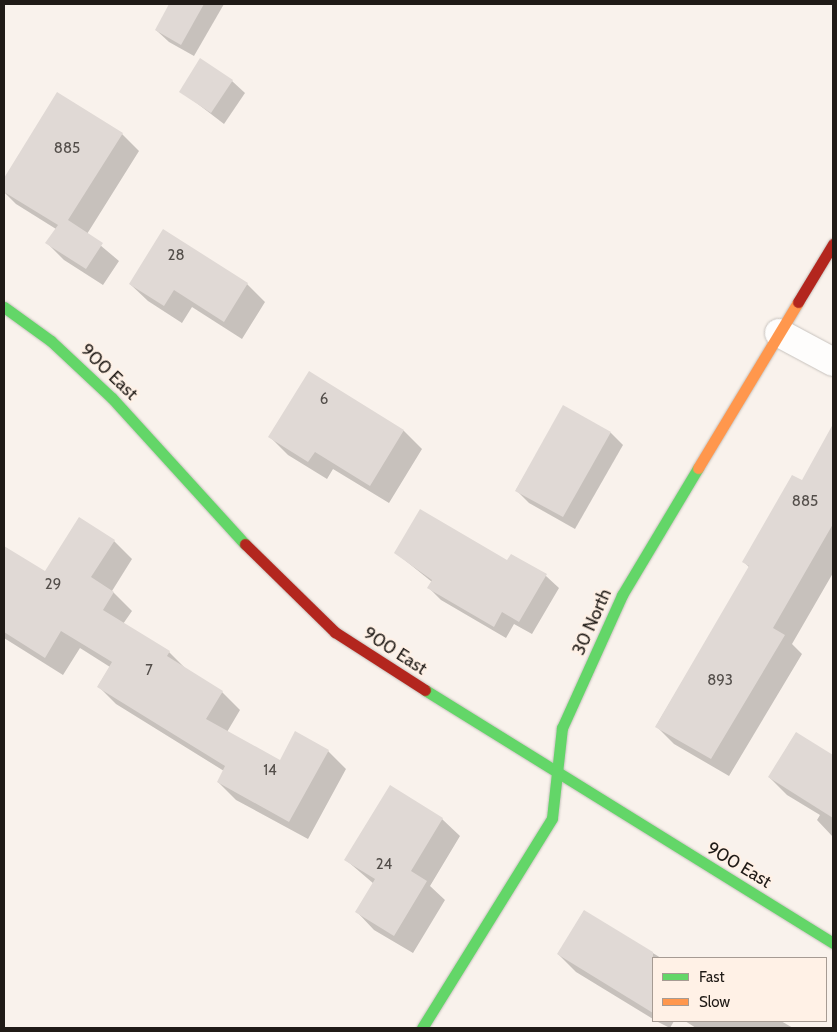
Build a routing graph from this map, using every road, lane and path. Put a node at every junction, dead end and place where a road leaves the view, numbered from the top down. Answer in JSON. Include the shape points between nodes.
{"nodes":[{"id":1,"x":833,"y":244,"type":"edge"},
{"id":2,"x":4,"y":307,"type":"edge"},
{"id":3,"x":779,"y":333,"type":"junction"},
{"id":4,"x":833,"y":362,"type":"edge"},
{"id":5,"x":557,"y":774,"type":"junction"},
{"id":6,"x":833,"y":943,"type":"edge"},
{"id":7,"x":422,"y":1028,"type":"edge"}],
"edges":[{"from":1,"to":3,"type":"street","name":"30 North"},
{"from":2,"to":5,"type":"street","name":"900 East","via":[[51,342],[112,398],[256,556],[335,632]]},
{"from":3,"to":4,"type":"street"},
{"from":3,"to":5,"type":"street","name":"30 North","via":[[622,595],[562,728]]},
{"from":5,"to":6,"type":"street","name":"900 East"},
{"from":5,"to":7,"type":"street","name":"30 North","via":[[552,818]]}]}
